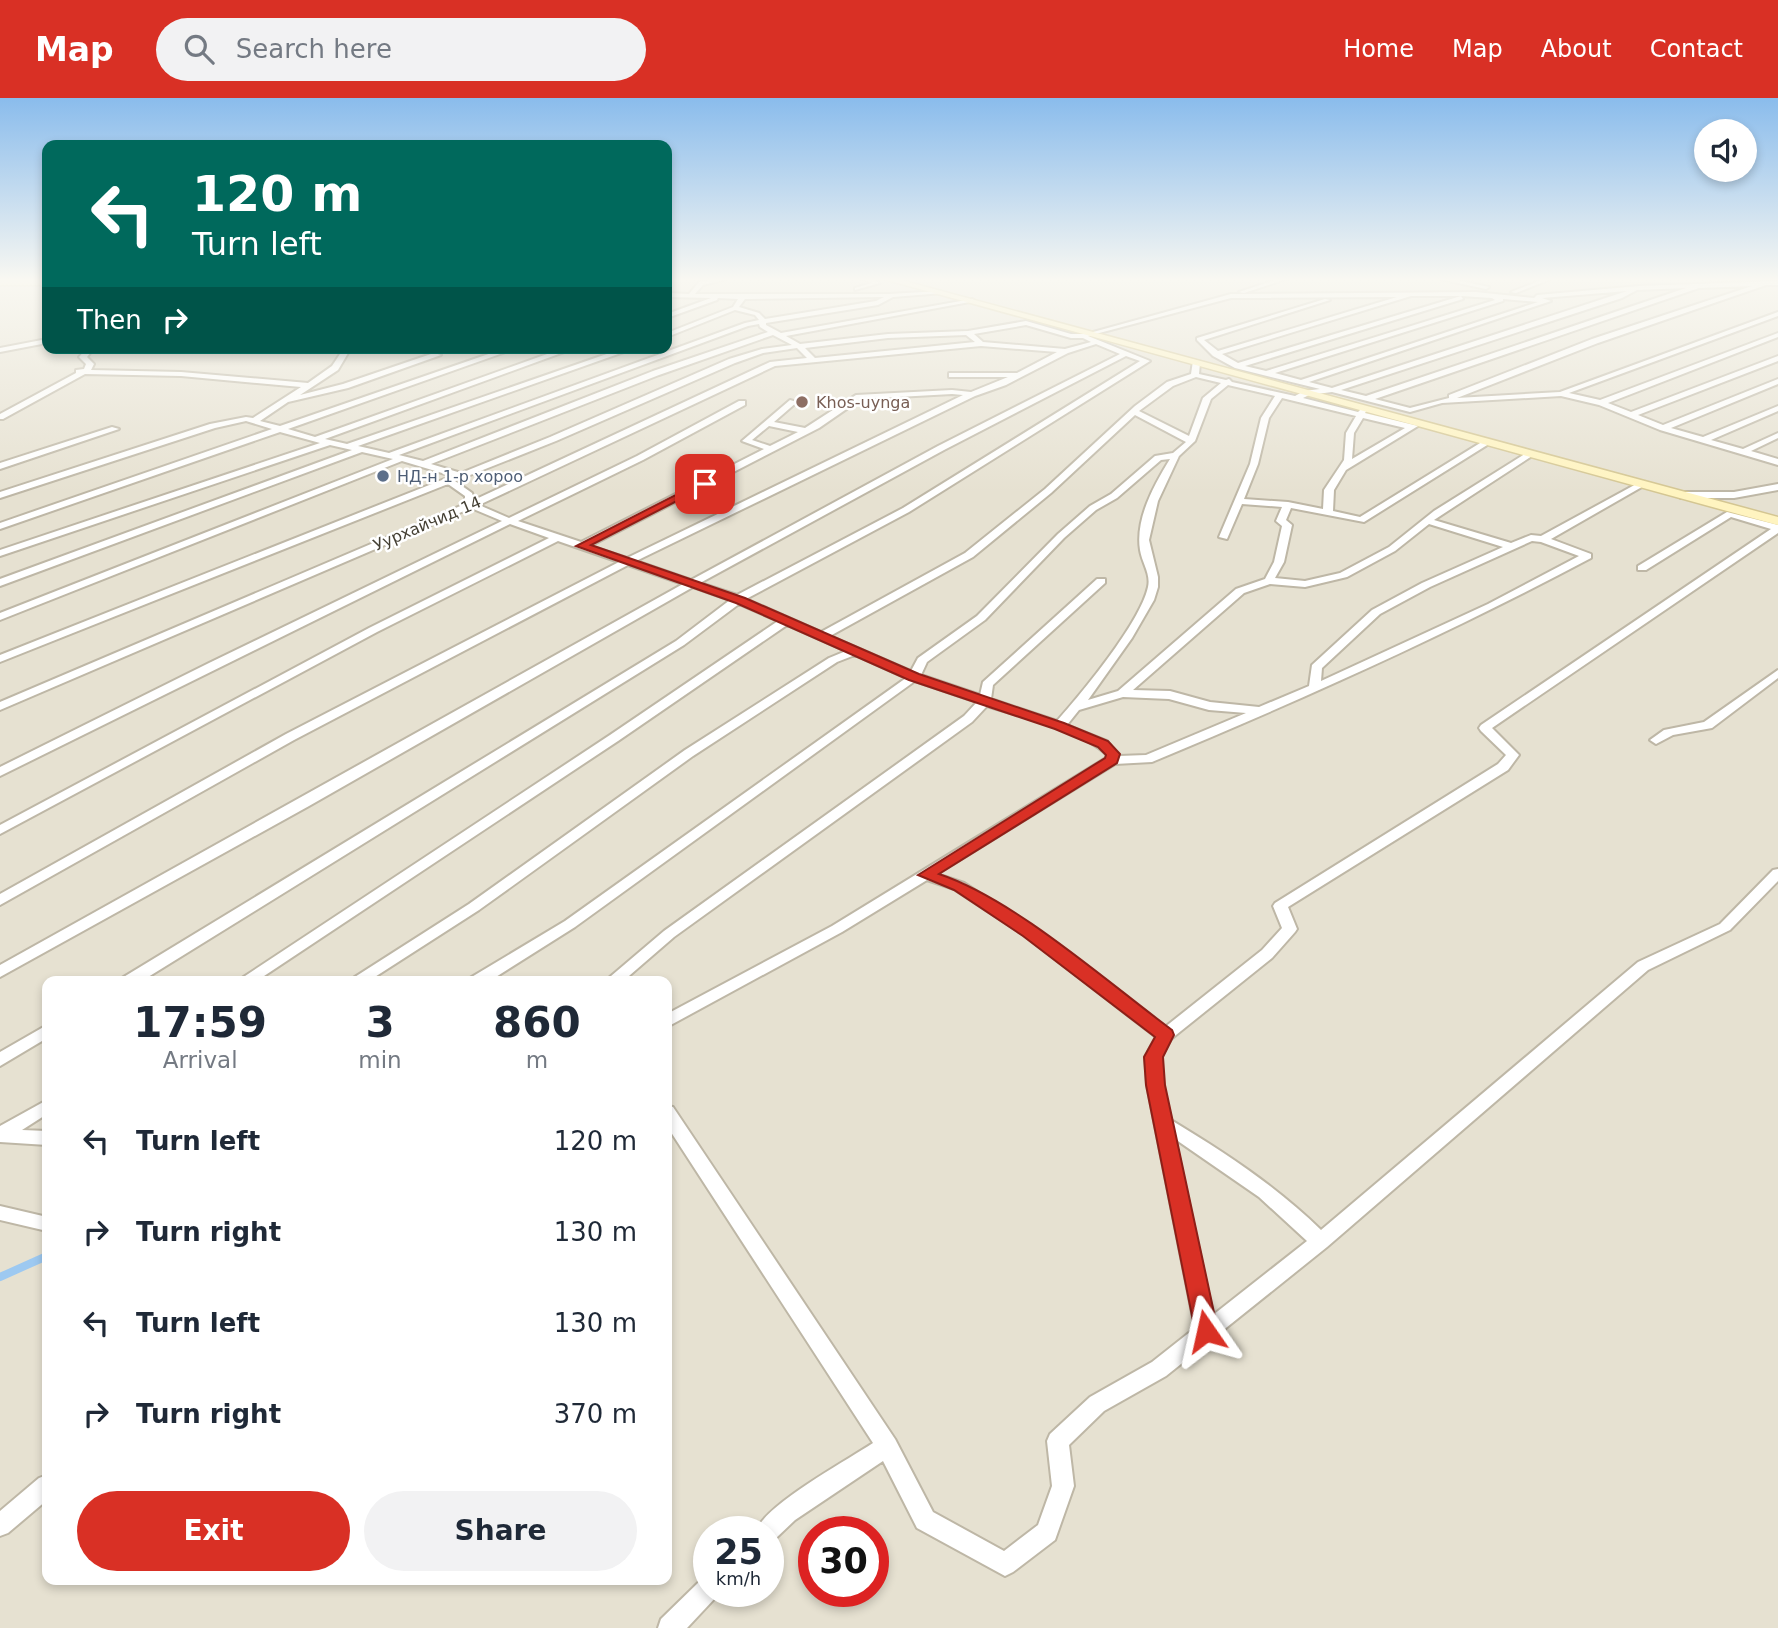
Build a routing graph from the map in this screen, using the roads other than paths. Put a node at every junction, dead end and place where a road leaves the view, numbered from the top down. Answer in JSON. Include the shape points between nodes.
{"nodes":[{"id":1,"x":726,"y":350,"type":"edge"},
{"id":2,"x":766,"y":350,"type":"edge"},
{"id":3,"x":803,"y":350,"type":"edge"},
{"id":4,"x":909,"y":350,"type":"edge"},
{"id":5,"x":1058,"y":350,"type":"edge"},
{"id":6,"x":1115,"y":350,"type":"edge"},
{"id":7,"x":1135,"y":350,"type":"edge"},
{"id":8,"x":1213,"y":350,"type":"edge"},
{"id":9,"x":1224,"y":350,"type":"edge"},
{"id":10,"x":1290,"y":350,"type":"edge"},
{"id":11,"x":1338,"y":350,"type":"edge"},
{"id":12,"x":1416,"y":350,"type":"edge"},
{"id":13,"x":1452,"y":350,"type":"edge"},
{"id":14,"x":1520,"y":350,"type":"edge"},
{"id":15,"x":1571,"y":350,"type":"edge"},
{"id":16,"x":1679,"y":350,"type":"edge"},
{"id":17,"x":1757,"y":350,"type":"edge"},
{"id":18,"x":1065,"y":351,"type":"joint"},
{"id":19,"x":1216,"y":353,"type":"junction"},
{"id":20,"x":86,"y":354,"type":"edge"},
{"id":21,"x":345,"y":354,"type":"edge"},
{"id":22,"x":497,"y":354,"type":"edge"},
{"id":23,"x":555,"y":354,"type":"edge"},
{"id":24,"x":615,"y":354,"type":"edge"},
{"id":25,"x":663,"y":354,"type":"edge"},
{"id":26,"x":437,"y":355,"type":"dead end"},
{"id":27,"x":1123,"y":355,"type":"junction"},
{"id":28,"x":1778,"y":358,"type":"edge"},
{"id":29,"x":812,"y":359,"type":"junction"},
{"id":30,"x":1746,"y":359,"type":"junction"},
{"id":31,"x":1238,"y":366,"type":"junction"},
{"id":32,"x":1195,"y":369,"type":"junction"},
{"id":33,"x":79,"y":372,"type":"junction"},
{"id":34,"x":1265,"y":373,"type":"junction"},
{"id":35,"x":1018,"y":375,"type":"junction"},
{"id":36,"x":952,"y":376,"type":"dead end"},
{"id":37,"x":1778,"y":381,"type":"edge"},
{"id":38,"x":1229,"y":382,"type":"junction"},
{"id":39,"x":309,"y":385,"type":"junction"},
{"id":40,"x":1333,"y":390,"type":"junction"},
{"id":41,"x":1306,"y":391,"type":"junction"},
{"id":42,"x":972,"y":394,"type":"junction"},
{"id":43,"x":1561,"y":394,"type":"junction"},
{"id":44,"x":1279,"y":396,"type":"junction"},
{"id":45,"x":283,"y":401,"type":"junction"},
{"id":46,"x":1441,"y":401,"type":"junction"},
{"id":47,"x":793,"y":402,"type":"dead end"},
{"id":48,"x":742,"y":403,"type":"dead end"},
{"id":49,"x":1601,"y":403,"type":"junction"},
{"id":50,"x":1363,"y":407,"type":"junction"},
{"id":51,"x":1778,"y":408,"type":"edge"},
{"id":52,"x":1410,"y":410,"type":"junction"},
{"id":53,"x":1135,"y":412,"type":"junction"},
{"id":54,"x":1391,"y":416,"type":"junction"},
{"id":55,"x":1629,"y":416,"type":"junction"},
{"id":56,"x":0,"y":417,"type":"edge"},
{"id":57,"x":254,"y":421,"type":"junction"},
{"id":58,"x":767,"y":423,"type":"junction"},
{"id":59,"x":1415,"y":425,"type":"junction"},
{"id":60,"x":1664,"y":428,"type":"junction"},
{"id":61,"x":115,"y":429,"type":"dead end"},
{"id":62,"x":278,"y":429,"type":"junction"},
{"id":63,"x":806,"y":431,"type":"junction"},
{"id":64,"x":1778,"y":435,"type":"edge"},
{"id":65,"x":314,"y":439,"type":"junction"},
{"id":66,"x":1703,"y":440,"type":"junction"},
{"id":67,"x":1191,"y":441,"type":"junction"},
{"id":68,"x":330,"y":442,"type":"junction"},
{"id":69,"x":1488,"y":442,"type":"junction"},
{"id":70,"x":349,"y":446,"type":"junction"},
{"id":71,"x":771,"y":449,"type":"junction"},
{"id":72,"x":360,"y":450,"type":"junction"},
{"id":73,"x":1743,"y":452,"type":"junction"},
{"id":74,"x":1531,"y":454,"type":"junction"},
{"id":75,"x":1176,"y":455,"type":"junction"},
{"id":76,"x":389,"y":456,"type":"junction"},
{"id":77,"x":402,"y":458,"type":"junction"},
{"id":78,"x":1778,"y":462,"type":"edge"},
{"id":79,"x":426,"y":463,"type":"junction"},
{"id":80,"x":0,"y":466,"type":"edge"},
{"id":81,"x":1339,"y":471,"type":"junction"},
{"id":82,"x":459,"y":475,"type":"junction"},
{"id":83,"x":448,"y":480,"type":"junction"},
{"id":84,"x":1643,"y":484,"type":"junction"},
{"id":85,"x":1778,"y":487,"type":"edge"},
{"id":86,"x":0,"y":495,"type":"edge"},
{"id":87,"x":1681,"y":495,"type":"junction"},
{"id":88,"x":1238,"y":501,"type":"junction"},
{"id":89,"x":470,"y":504,"type":"junction"},
{"id":90,"x":1288,"y":505,"type":"junction"},
{"id":91,"x":1328,"y":513,"type":"junction"},
{"id":92,"x":509,"y":521,"type":"junction"},
{"id":93,"x":1428,"y":521,"type":"junction"},
{"id":94,"x":1778,"y":521,"type":"edge"},
{"id":95,"x":0,"y":527,"type":"edge"},
{"id":96,"x":1778,"y":528,"type":"edge"},
{"id":97,"x":558,"y":537,"type":"junction"},
{"id":98,"x":1224,"y":537,"type":"dead end"},
{"id":99,"x":1543,"y":539,"type":"junction"},
{"id":100,"x":582,"y":546,"type":"junction"},
{"id":101,"x":1510,"y":546,"type":"junction"},
{"id":102,"x":0,"y":552,"type":"edge"},
{"id":103,"x":629,"y":564,"type":"junction"},
{"id":104,"x":1642,"y":568,"type":"dead end"},
{"id":105,"x":1101,"y":580,"type":"dead end"},
{"id":106,"x":1269,"y":581,"type":"junction"},
{"id":107,"x":0,"y":583,"type":"edge"},
{"id":108,"x":689,"y":585,"type":"junction"},
{"id":109,"x":740,"y":600,"type":"junction"},
{"id":110,"x":0,"y":617,"type":"edge"},
{"id":111,"x":786,"y":620,"type":"junction"},
{"id":112,"x":823,"y":635,"type":"junction"},
{"id":113,"x":855,"y":651,"type":"junction"},
{"id":114,"x":0,"y":659,"type":"edge"},
{"id":115,"x":1778,"y":673,"type":"edge"},
{"id":116,"x":914,"y":677,"type":"junction"},
{"id":117,"x":1315,"y":686,"type":"junction"},
{"id":118,"x":1122,"y":693,"type":"junction"},
{"id":119,"x":985,"y":701,"type":"junction"},
{"id":120,"x":0,"y":706,"type":"edge"},
{"id":121,"x":1078,"y":707,"type":"junction"},
{"id":122,"x":1258,"y":710,"type":"junction"},
{"id":123,"x":1059,"y":726,"type":"junction"},
{"id":124,"x":1656,"y":740,"type":"dead end"},
{"id":125,"x":1112,"y":760,"type":"junction"},
{"id":126,"x":0,"y":772,"type":"edge"},
{"id":127,"x":0,"y":830,"type":"edge"},
{"id":128,"x":1778,"y":873,"type":"edge"},
{"id":129,"x":926,"y":875,"type":"junction"},
{"id":130,"x":0,"y":900,"type":"edge"},
{"id":131,"x":0,"y":972,"type":"edge"},
{"id":132,"x":138,"y":976,"type":"edge"},
{"id":133,"x":253,"y":976,"type":"edge"},
{"id":134,"x":365,"y":976,"type":"edge"},
{"id":135,"x":486,"y":976,"type":"edge"},
{"id":136,"x":619,"y":976,"type":"edge"},
{"id":137,"x":672,"y":1018,"type":"edge"},
{"id":138,"x":42,"y":1034,"type":"edge"},
{"id":139,"x":1165,"y":1035,"type":"junction"},
{"id":140,"x":0,"y":1060,"type":"edge"},
{"id":141,"x":42,"y":1109,"type":"edge"},
{"id":142,"x":672,"y":1120,"type":"edge"},
{"id":143,"x":1164,"y":1124,"type":"junction"},
{"id":144,"x":0,"y":1135,"type":"edge"},
{"id":145,"x":42,"y":1138,"type":"edge"},
{"id":146,"x":0,"y":1213,"type":"edge"},
{"id":147,"x":42,"y":1223,"type":"edge"},
{"id":148,"x":1321,"y":1242,"type":"junction"},
{"id":149,"x":1158,"y":1369,"type":"junction"},
{"id":150,"x":887,"y":1446,"type":"junction"},
{"id":151,"x":42,"y":1490,"type":"edge"},
{"id":152,"x":783,"y":1516,"type":"edge"},
{"id":153,"x":0,"y":1525,"type":"edge"},
{"id":154,"x":693,"y":1604,"type":"edge"},
{"id":155,"x":670,"y":1628,"type":"edge"}],
"edges":[{"from":1,"to":79,"type":"street"},
{"from":2,"to":82,"type":"street"},
{"from":3,"to":29,"type":"street"},
{"from":4,"to":29,"type":"street","name":"Уурхайчид 14"},
{"from":5,"to":18,"type":"street","name":"Уурхайчид 14"},
{"from":6,"to":27,"type":"street"},
{"from":7,"to":32,"type":"main road"},
{"from":8,"to":19,"type":"street"},
{"from":9,"to":19,"type":"street"},
{"from":10,"to":31,"type":"street"},
{"from":11,"to":34,"type":"street"},
{"from":12,"to":41,"type":"street"},
{"from":13,"to":40,"type":"street"},
{"from":14,"to":50,"type":"street"},
{"from":15,"to":46,"type":"street"},
{"from":16,"to":43,"type":"street"},
{"from":17,"to":30,"type":"street"},
{"from":18,"to":35,"type":"street"},
{"from":19,"to":31,"type":"street"},
{"from":20,"to":33,"type":"street","via":[[90,368]]},
{"from":21,"to":39,"type":"street","via":[[340,363]]},
{"from":22,"to":62,"type":"street"},
{"from":23,"to":65,"type":"street"},
{"from":24,"to":70,"type":"street"},
{"from":25,"to":76,"type":"street"},
{"from":26,"to":45,"type":"street"},
{"from":27,"to":108,"type":"street","via":[[997,417]]},
{"from":27,"to":109,"type":"street","via":[[1146,361],[906,510]]},
{"from":28,"to":30,"type":"street"},
{"from":29,"to":89,"type":"street","name":"Уурхайчид 14","via":[[773,364],[743,376]]},
{"from":30,"to":49,"type":"street"},
{"from":30,"to":55,"type":"street"},
{"from":31,"to":34,"type":"street"},
{"from":32,"to":38,"type":"street"},
{"from":32,"to":41,"type":"main road"},
{"from":32,"to":53,"type":"street"},
{"from":33,"to":39,"type":"street","via":[[181,374]]},
{"from":33,"to":56,"type":"street"},
{"from":34,"to":41,"type":"street"},
{"from":35,"to":36,"type":"street"},
{"from":35,"to":42,"type":"street"},
{"from":37,"to":60,"type":"street"},
{"from":38,"to":44,"type":"street"},
{"from":38,"to":67,"type":"street","via":[[1208,398]]},
{"from":39,"to":45,"type":"street"},
{"from":40,"to":41,"type":"street"},
{"from":40,"to":41,"type":"street"},
{"from":40,"to":50,"type":"street"},
{"from":41,"to":44,"type":"street"},
{"from":41,"to":50,"type":"main road"},
{"from":42,"to":63,"type":"street","via":[[859,397]]},
{"from":42,"to":103,"type":"street"},
{"from":43,"to":46,"type":"street"},
{"from":43,"to":49,"type":"street"},
{"from":44,"to":88,"type":"street","via":[[1265,418],[1254,464]]},
{"from":45,"to":57,"type":"street"},
{"from":46,"to":52,"type":"street"},
{"from":47,"to":58,"type":"street"},
{"from":48,"to":92,"type":"street"},
{"from":49,"to":55,"type":"street"},
{"from":50,"to":52,"type":"street"},
{"from":50,"to":54,"type":"main road"},
{"from":50,"to":59,"type":"street"},
{"from":50,"to":81,"type":"street","via":[[1350,433],[1348,460]]},
{"from":51,"to":66,"type":"street"},
{"from":52,"to":54,"type":"street"},
{"from":53,"to":67,"type":"street"},
{"from":53,"to":112,"type":"street","via":[[969,555]]},
{"from":54,"to":59,"type":"main road"},
{"from":55,"to":60,"type":"street"},
{"from":57,"to":62,"type":"street"},
{"from":57,"to":86,"type":"street","via":[[213,426]]},
{"from":58,"to":63,"type":"street"},
{"from":58,"to":71,"type":"street","via":[[746,441]]},
{"from":59,"to":69,"type":"main road"},
{"from":59,"to":81,"type":"street"},
{"from":60,"to":66,"type":"street"},
{"from":61,"to":80,"type":"street"},
{"from":62,"to":65,"type":"street"},
{"from":62,"to":95,"type":"street"},
{"from":63,"to":71,"type":"street"},
{"from":64,"to":73,"type":"street"},
{"from":65,"to":68,"type":"street"},
{"from":66,"to":73,"type":"street"},
{"from":67,"to":75,"type":"street"},
{"from":68,"to":70,"type":"street"},
{"from":68,"to":102,"type":"street"},
{"from":69,"to":74,"type":"main road"},
{"from":69,"to":91,"type":"street","via":[[1361,520]]},
{"from":70,"to":72,"type":"street"},
{"from":71,"to":100,"type":"street"},
{"from":72,"to":76,"type":"street"},
{"from":72,"to":107,"type":"street"},
{"from":73,"to":78,"type":"street"},
{"from":74,"to":84,"type":"main road"},
{"from":74,"to":93,"type":"street"},
{"from":75,"to":116,"type":"street","via":[[1158,458],[1093,508],[981,618],[922,660]]},
{"from":75,"to":121,"type":"street","via":[[1157,487],[1149,517],[1144,551],[1154,569],[1152,590]]},
{"from":76,"to":77,"type":"street"},
{"from":77,"to":79,"type":"street"},
{"from":77,"to":110,"type":"street"},
{"from":79,"to":82,"type":"street"},
{"from":81,"to":91,"type":"street","via":[[1329,490]]},
{"from":82,"to":83,"type":"street"},
{"from":83,"to":89,"type":"street","via":[[469,495]]},
{"from":83,"to":114,"type":"street"},
{"from":84,"to":87,"type":"main road"},
{"from":84,"to":99,"type":"street"},
{"from":85,"to":87,"type":"street","via":[[1734,495]]},
{"from":87,"to":94,"type":"main road"},
{"from":88,"to":90,"type":"street"},
{"from":88,"to":98,"type":"street"},
{"from":89,"to":92,"type":"street"},
{"from":89,"to":120,"type":"street","name":"Уурхайчид 14"},
{"from":90,"to":91,"type":"street"},
{"from":90,"to":106,"type":"street","via":[[1281,521],[1287,525],[1279,562]]},
{"from":92,"to":97,"type":"street"},
{"from":92,"to":126,"type":"street"},
{"from":93,"to":101,"type":"street"},
{"from":93,"to":106,"type":"street","via":[[1343,575],[1305,584]]},
{"from":96,"to":104,"type":"street","via":[[1730,514]]},
{"from":96,"to":139,"type":"street","via":[[1485,727],[1513,755],[1503,767],[1280,906],[1290,929],[1267,954]]},
{"from":97,"to":100,"type":"street"},
{"from":97,"to":127,"type":"street","via":[[373,630]]},
{"from":99,"to":101,"type":"street"},
{"from":99,"to":117,"type":"street","via":[[1587,556],[1492,606]]},
{"from":100,"to":103,"type":"street"},
{"from":101,"to":117,"type":"street","via":[[1376,612],[1316,667]]},
{"from":103,"to":108,"type":"street"},
{"from":103,"to":130,"type":"street","via":[[577,586],[290,737]]},
{"from":105,"to":119,"type":"street","via":[[987,684]]},
{"from":106,"to":118,"type":"street","via":[[1224,602]]},
{"from":108,"to":109,"type":"street"},
{"from":108,"to":131,"type":"street"},
{"from":109,"to":111,"type":"street"},
{"from":109,"to":132,"type":"street","via":[[680,643]]},
{"from":111,"to":112,"type":"street"},
{"from":111,"to":133,"type":"street"},
{"from":112,"to":113,"type":"street"},
{"from":113,"to":116,"type":"street"},
{"from":113,"to":134,"type":"street","via":[[833,660],[689,753],[474,907]]},
{"from":115,"to":124,"type":"street","via":[[1708,725],[1679,729]]},
{"from":116,"to":119,"type":"street"},
{"from":116,"to":135,"type":"street","via":[[570,924]]},
{"from":117,"to":122,"type":"street"},
{"from":118,"to":121,"type":"street"},
{"from":118,"to":122,"type":"street","via":[[1170,695],[1209,706]]},
{"from":119,"to":123,"type":"street"},
{"from":119,"to":136,"type":"street","via":[[968,719],[669,934]]},
{"from":121,"to":123,"type":"street"},
{"from":122,"to":125,"type":"street","via":[[1148,759]]},
{"from":123,"to":125,"type":"street","via":[[1103,744],[1113,754]]},
{"from":125,"to":129,"type":"street"},
{"from":128,"to":148,"type":"street","via":[[1725,927],[1643,966]]},
{"from":129,"to":137,"type":"street"},
{"from":129,"to":139,"type":"street","via":[[959,886],[1029,932]]},
{"from":138,"to":140,"type":"street"},
{"from":139,"to":143,"type":"street","via":[[1153,1057]]},
{"from":141,"to":144,"type":"street"},
{"from":142,"to":150,"type":"street"},
{"from":143,"to":148,"type":"street","via":[[1232,1165],[1284,1204]]},
{"from":143,"to":149,"type":"street","via":[[1206,1331]]},
{"from":144,"to":145,"type":"street"},
{"from":146,"to":147,"type":"street"},
{"from":148,"to":149,"type":"street"},
{"from":149,"to":150,"type":"street","via":[[1097,1404],[1058,1441],[1063,1486],[1047,1532],[1005,1564],[925,1520]]},
{"from":150,"to":152,"type":"street"},
{"from":151,"to":153,"type":"street"},
{"from":154,"to":155,"type":"street"}]}
